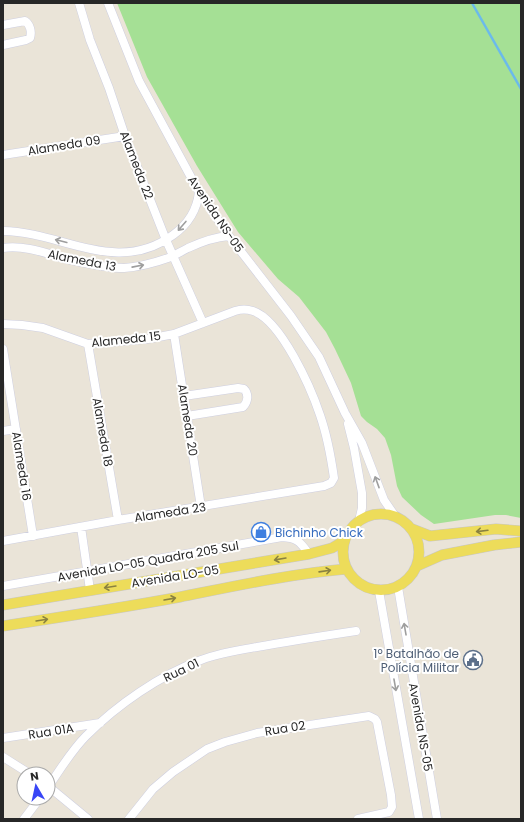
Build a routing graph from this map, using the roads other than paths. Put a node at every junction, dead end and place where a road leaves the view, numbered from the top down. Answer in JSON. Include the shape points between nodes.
{"nodes":[{"id":1,"x":79,"y":3,"type":"edge"},
{"id":2,"x":108,"y":3,"type":"edge"},
{"id":3,"x":3,"y":25,"type":"edge"},
{"id":4,"x":3,"y":44,"type":"edge"},
{"id":5,"x":125,"y":136,"type":"junction"},
{"id":6,"x":3,"y":155,"type":"edge"},
{"id":7,"x":199,"y":192,"type":"junction"},
{"id":8,"x":3,"y":231,"type":"edge"},
{"id":9,"x":229,"y":236,"type":"junction"},
{"id":10,"x":166,"y":240,"type":"junction"},
{"id":11,"x":3,"y":248,"type":"edge"},
{"id":12,"x":173,"y":256,"type":"junction"},
{"id":13,"x":203,"y":323,"type":"junction"},
{"id":14,"x":3,"y":324,"type":"edge"},
{"id":15,"x":174,"y":334,"type":"junction"},
{"id":16,"x":88,"y":344,"type":"junction"},
{"id":17,"x":3,"y":349,"type":"edge"},
{"id":18,"x":184,"y":396,"type":"junction"},
{"id":19,"x":345,"y":413,"type":"junction"},
{"id":20,"x":187,"y":416,"type":"junction"},
{"id":21,"x":16,"y":429,"type":"junction"},
{"id":22,"x":3,"y":431,"type":"edge"},
{"id":23,"x":334,"y":478,"type":"joint"},
{"id":24,"x":202,"y":507,"type":"junction"},
{"id":25,"x":395,"y":516,"type":"junction"},
{"id":26,"x":118,"y":520,"type":"junction"},
{"id":27,"x":359,"y":521,"type":"junction"},
{"id":28,"x":81,"y":527,"type":"junction"},
{"id":29,"x":412,"y":529,"type":"junction"},
{"id":30,"x":521,"y":531,"type":"edge"},
{"id":31,"x":33,"y":536,"type":"junction"},
{"id":32,"x":3,"y":541,"type":"edge"},
{"id":33,"x":344,"y":541,"type":"junction"},
{"id":34,"x":521,"y":542,"type":"edge"},
{"id":35,"x":309,"y":554,"type":"junction"},
{"id":36,"x":417,"y":566,"type":"junction"},
{"id":37,"x":346,"y":569,"type":"junction"},
{"id":38,"x":88,"y":571,"type":"junction"},
{"id":39,"x":3,"y":586,"type":"edge"},
{"id":40,"x":398,"y":587,"type":"junction"},
{"id":41,"x":90,"y":590,"type":"junction"},
{"id":42,"x":379,"y":591,"type":"junction"},
{"id":43,"x":3,"y":605,"type":"edge"},
{"id":44,"x":3,"y":626,"type":"edge"},
{"id":45,"x":356,"y":631,"type":"dead end"},
{"id":46,"x":100,"y":723,"type":"junction"},
{"id":47,"x":3,"y":738,"type":"edge"},
{"id":48,"x":3,"y":757,"type":"edge"},
{"id":49,"x":17,"y":766,"type":"edge"},
{"id":50,"x":56,"y":776,"type":"edge"},
{"id":51,"x":56,"y":793,"type":"edge"},
{"id":52,"x":34,"y":806,"type":"edge"},
{"id":53,"x":24,"y":819,"type":"edge"},
{"id":54,"x":88,"y":819,"type":"edge"},
{"id":55,"x":129,"y":819,"type":"edge"},
{"id":56,"x":358,"y":819,"type":"edge"},
{"id":57,"x":419,"y":819,"type":"edge"},
{"id":58,"x":437,"y":819,"type":"edge"}],
"edges":[{"from":1,"to":5,"type":"street","name":"Alameda 22"},
{"from":2,"to":7,"type":"street","name":"Avenida NS-05","via":[[139,81]]},
{"from":3,"to":4,"type":"street","via":[[24,21],[29,25],[31,33],[28,39]]},
{"from":5,"to":6,"type":"street","name":"Alameda 09"},
{"from":5,"to":10,"type":"street","name":"Alameda 22"},
{"from":7,"to":9,"type":"street","name":"Avenida NS-05"},
{"from":7,"to":10,"type":"street","name":"Alameda 13","one_way":true,"via":[[194,211],[178,232]]},
{"from":10,"to":8,"type":"street","name":"Alameda 13","one_way":true,"via":[[140,251],[115,253],[33,234]]},
{"from":9,"to":12,"type":"street","name":"Alameda 13","via":[[201,242]]},
{"from":9,"to":19,"type":"street","name":"Avenida NS-05","via":[[291,316],[319,357]]},
{"from":10,"to":12,"type":"street","name":"Alameda 22"},
{"from":11,"to":12,"type":"street","name":"Alameda 13","one_way":true,"via":[[26,248],[81,262],[124,268]]},
{"from":12,"to":13,"type":"street","name":"Alameda 22"},
{"from":13,"to":15,"type":"street","name":"Alameda 15"},
{"from":13,"to":23,"type":"street","name":"Alameda 15","via":[[248,309],[260,314],[273,326],[301,369],[313,395],[321,416]]},
{"from":14,"to":16,"type":"street","name":"Alameda 15","via":[[42,328]]},
{"from":15,"to":16,"type":"street","name":"Alameda 15"},
{"from":15,"to":18,"type":"street","name":"Alameda 20"},
{"from":16,"to":26,"type":"street","name":"Alameda 18"},
{"from":17,"to":21,"type":"street","name":"Alameda 16"},
{"from":18,"to":20,"type":"street","name":"Alameda 20"},
{"from":18,"to":20,"type":"street","via":[[238,388],[247,394],[247,403],[243,407]]},
{"from":25,"to":19,"type":"street","name":"Avenida NS-05","one_way":true,"via":[[384,500],[362,443]]},
{"from":19,"to":27,"type":"street","name":"Avenida NS-05","via":[[362,493]]},
{"from":20,"to":24,"type":"street","name":"Alameda 20"},
{"from":21,"to":22,"type":"street"},
{"from":21,"to":31,"type":"street","name":"Alameda 16"},
{"from":23,"to":24,"type":"street","name":"Alameda 23","via":[[331,483],[324,486]]},
{"from":24,"to":26,"type":"street","name":"Alameda 23"},
{"from":25,"to":27,"type":"main road","via":[[371,515]]},
{"from":25,"to":29,"type":"main road"},
{"from":26,"to":28,"type":"street","name":"Alameda 23"},
{"from":27,"to":33,"type":"main road"},
{"from":28,"to":31,"type":"street","name":"Alameda 23"},
{"from":28,"to":38,"type":"street"},
{"from":30,"to":29,"type":"main road","one_way":true,"via":[[496,529],[430,536]]},
{"from":29,"to":36,"type":"main road","via":[[418,541],[420,554]]},
{"from":31,"to":32,"type":"street","name":"Alameda 23"},
{"from":33,"to":35,"type":"main road","name":"Avenida LO-05","via":[[332,548]]},
{"from":33,"to":37,"type":"main road","via":[[342,554]]},
{"from":34,"to":36,"type":"main road","via":[[442,555]]},
{"from":35,"to":38,"type":"street","name":"Avenida LO-05 Quadra 205 Sul","via":[[300,541],[282,537]]},
{"from":35,"to":41,"type":"main road","name":"Avenida LO-05","one_way":true},
{"from":36,"to":40,"type":"main road","via":[[410,579]]},
{"from":37,"to":42,"type":"main road","via":[[357,583]]},
{"from":44,"to":37,"type":"main road","name":"Avenida LO-05","one_way":true},
{"from":38,"to":39,"type":"street","name":"Avenida LO-05 Quadra 205 Sul"},
{"from":38,"to":41,"type":"street"},
{"from":40,"to":42,"type":"main road"},
{"from":58,"to":40,"type":"street","name":"Avenida NS-05","one_way":true},
{"from":41,"to":43,"type":"main road","name":"Avenida LO-05"},
{"from":42,"to":57,"type":"street","name":"Avenida NS-05","one_way":true},
{"from":45,"to":46,"type":"street","name":"Rua 01","via":[[227,652],[202,659],[154,683]]},
{"from":46,"to":47,"type":"street","name":"Rua 01A"},
{"from":46,"to":50,"type":"street","name":"Rua 01","via":[[85,737]]},
{"from":48,"to":49,"type":"street"},
{"from":51,"to":54,"type":"street"},
{"from":52,"to":53,"type":"street"},
{"from":55,"to":56,"type":"street","name":"Rua 02","via":[[158,784],[207,749],[257,733],[365,716],[377,722],[392,807],[390,812]]}]}
